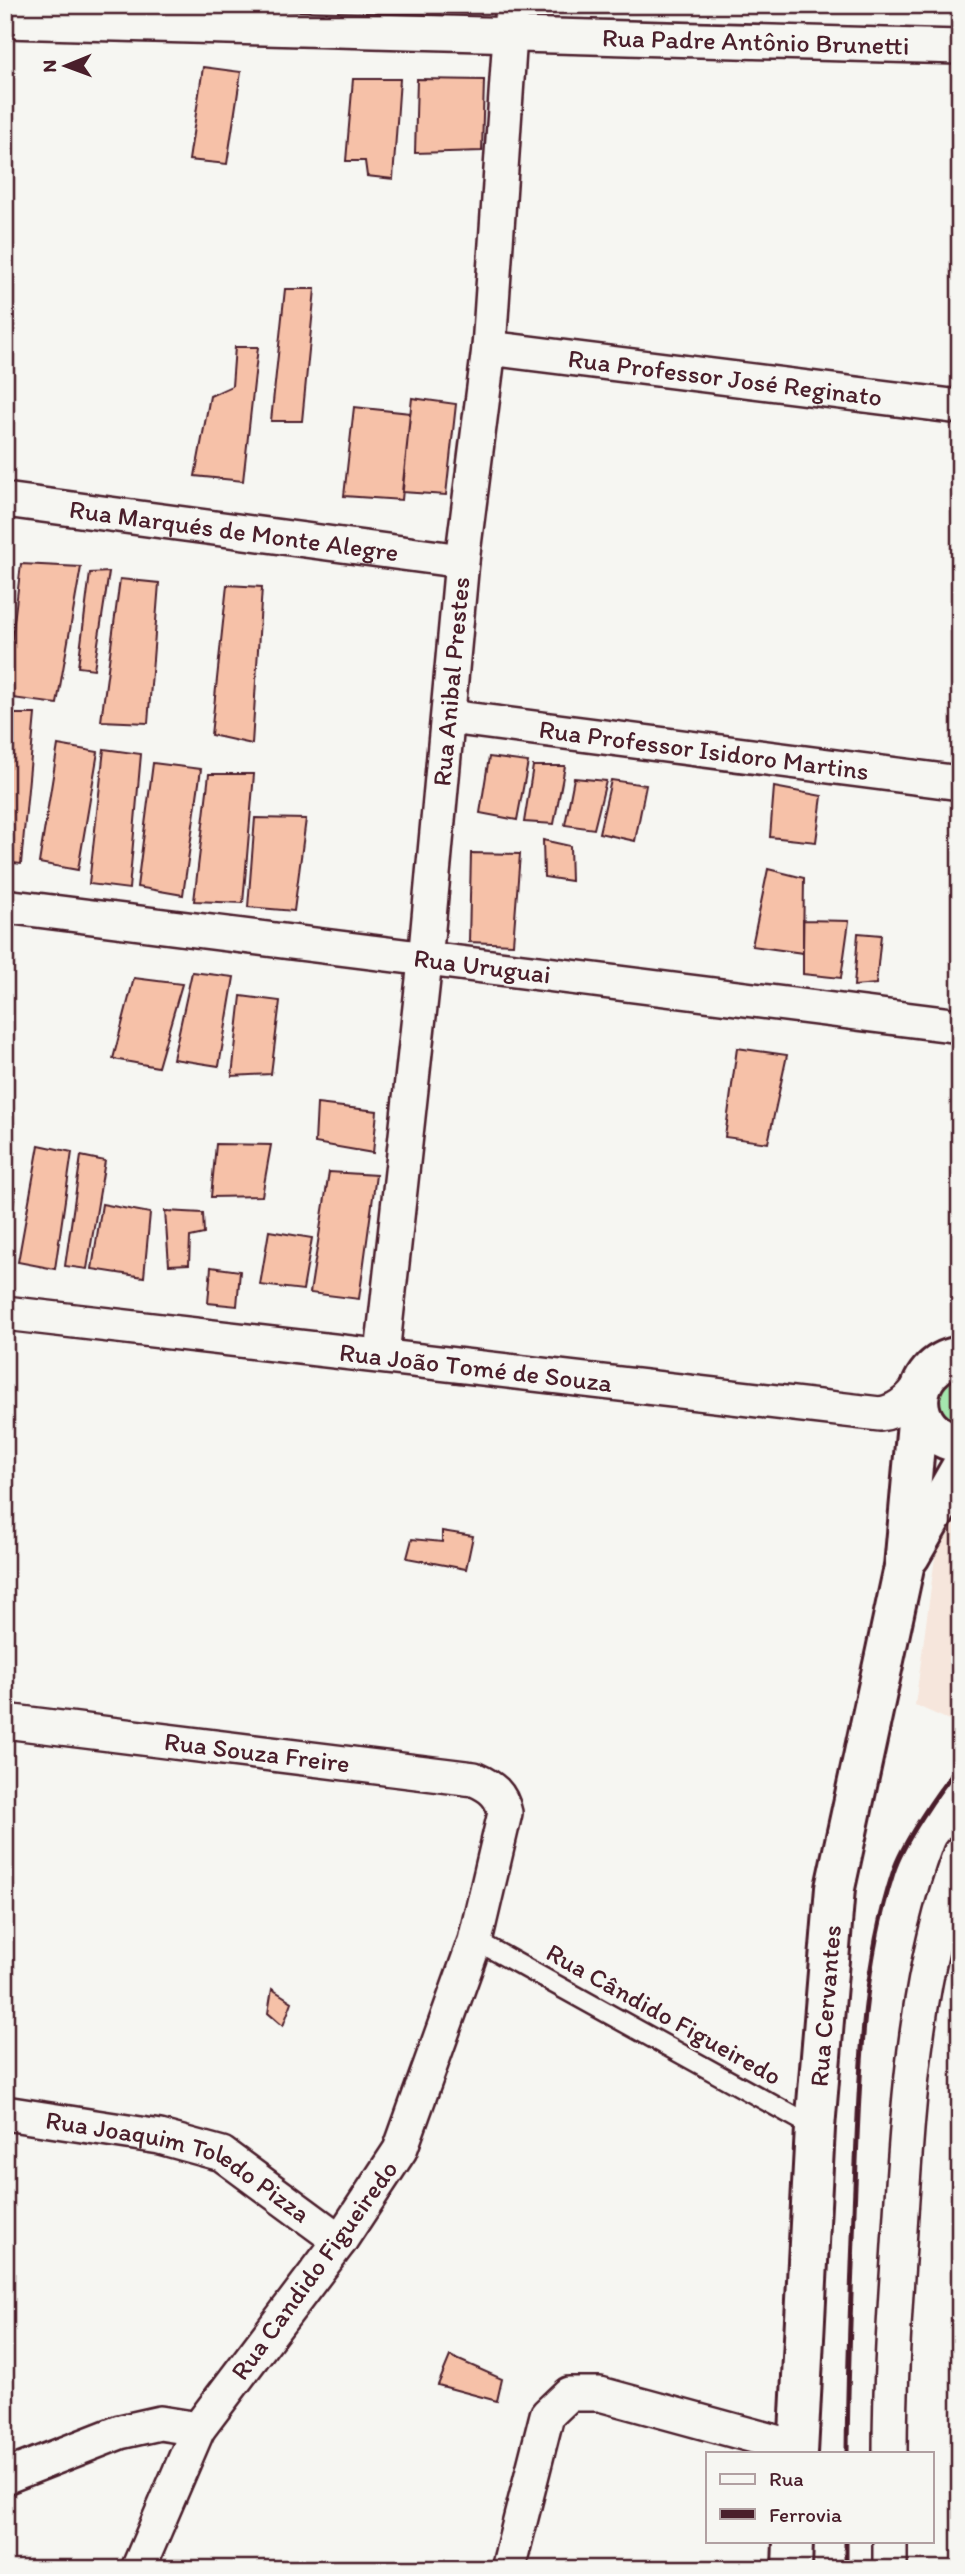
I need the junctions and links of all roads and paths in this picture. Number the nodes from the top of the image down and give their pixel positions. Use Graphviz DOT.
graph roads {
  1 [pos="511,19"];
  2 [pos="5,21"];
  3 [pos="960,47"];
  4 [pos="489,348"];
  5 [pos="960,407"];
  6 [pos="5,500"];
  7 [pos="462,561"];
  8 [pos="449,717"];
  9 [pos="960,783"];
  10 [pos="5,906"];
  11 [pos="425,961"];
  12 [pos="960,1026"];
  13 [pos="5,1313"];
  14 [pos="382,1355"];
  15 [pos="932,1378"];
  16 [pos="960,1443"];
  17 [pos="960,1469"];
  18 [pos="904,1567"];
  19 [pos="5,1721"];
  20 [pos="502,1798"];
  21 [pos="960,1853"];
  22 [pos="952,1900"];
  23 [pos="486,1946"];
  24 [pos="5,2113"];
  25 [pos="815,2128"];
  26 [pos="340,2241"];
  27 [pos="198,2430"];
  28 [pos="798,2451"];
  29 [pos="890,2452"];
  30 [pos="5,2477"];
  31 [pos="793,2542"];
  32 [pos="890,2542"];
  33 [pos="138,2569"];
  34 [pos="508,2569"];
  35 [pos="792,2569"];
  36 [pos="890,2569"];
  1 -- 2 [label="street, Rua Padre Antônio Brunetti"];
  1 -- 3 [label="street, Rua Padre Antônio Brunetti"];
  1 -- 4 [label="street, Rua Anibal Prestes"];
  4 -- 5 [label="street, Rua Professor José Reginato"];
  4 -- 7 [label="street, Rua Anibal Prestes"];
  6 -- 7 [label="street, Rua Marqués de Monte Alegre"];
  7 -- 8 [label="street, Rua Anibal Prestes"];
  8 -- 9 [label="street, Rua Professor Isidoro Martins"];
  8 -- 11 [label="street, Rua Anibal Prestes"];
  10 -- 11 [label="street, Rua Uruguai"];
  11 -- 12 [label="street, Rua Uruguai"];
  11 -- 14 [label="street, Rua Anibal Prestes"];
  13 -- 14 [label="street, Rua João Tomé de Souza"];
  14 -- 15 [label="street, Rua João Tomé de Souza"];
  15 -- 16 [label="street"];
  15 -- 18 [label="street, Rua Cervantes"];
  17 -- 18 [label="street, Rua Cervantes"];
  18 -- 25 [label="street, Rua Cervantes"];
  19 -- 20 [label="street, Rua Souza Freire"];
  20 -- 26 [label="street, Rua Candido Figueiredo"];
  21 -- 22 [label="street"];
  22 -- 29 [label="street"];
  23 -- 25 [label="lane, Rua Cândido Figueiredo"];
  24 -- 26 [label="street, Rua Joaquim Toledo Pizza"];
  25 -- 28 [label="street, Rua Cervantes"];
  26 -- 27 [label="street, Rua Candido Figueiredo"];
  27 -- 30 [label="street"];
  27 -- 33 [label="street, Rua Candido Figueiredo"];
  28 -- 34 [label="street"];
  31 -- 35 [label="street"];
  32 -- 36 [label="street"];
}
